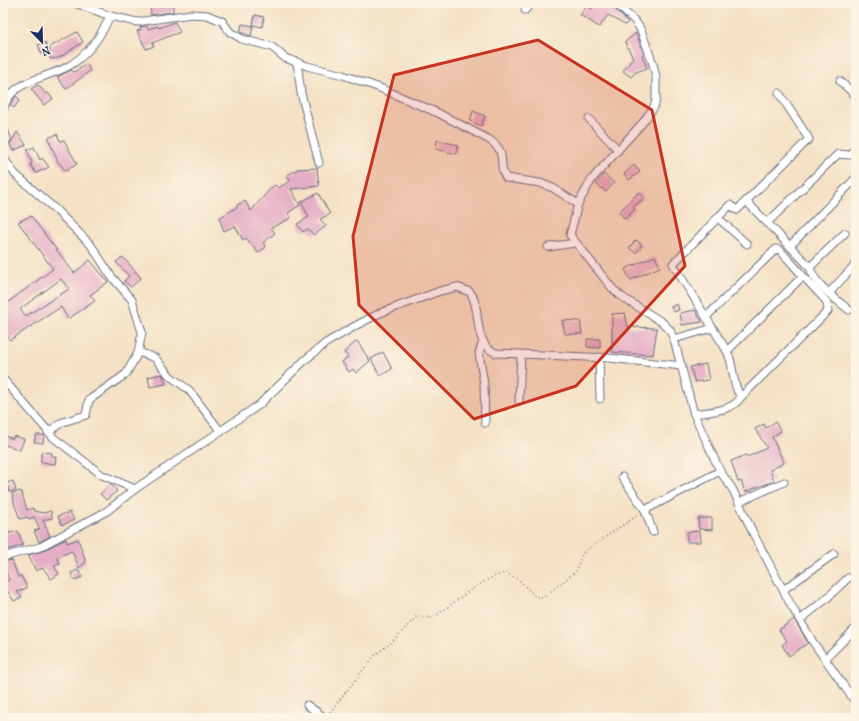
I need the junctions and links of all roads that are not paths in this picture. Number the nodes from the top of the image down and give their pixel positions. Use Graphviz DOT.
graph roads {
  1 [pos="75,3"];
  2 [pos="532,3"];
  3 [pos="615,3"];
  4 [pos="525,10"];
  5 [pos="110,16"];
  6 [pos="297,62"];
  7 [pos="840,81"];
  8 [pos="779,93"];
  9 [pos="856,96"];
  10 [pos="3,112"];
  11 [pos="589,119"];
  12 [pos="3,127"];
  13 [pos="3,144"];
  14 [pos="856,149"];
  15 [pos="618,150"];
  16 [pos="3,157"];
  17 [pos="319,163"];
  18 [pos="856,178"];
  19 [pos="746,201"];
  20 [pos="578,204"];
  21 [pos="718,218"];
  22 [pos="768,222"];
  23 [pos="845,233"];
  24 [pos="575,243"];
  25 [pos="747,244"];
  26 [pos="790,246"];
  27 [pos="548,247"];
  28 [pos="856,264"];
  29 [pos="810,267"];
  30 [pos="853,272"];
  31 [pos="803,276"];
  32 [pos="829,293"];
  33 [pos="849,310"];
  34 [pos="706,317"];
  35 [pos="713,328"];
  36 [pos="674,339"];
  37 [pos="483,341"];
  38 [pos="727,351"];
  39 [pos="139,352"];
  40 [pos="521,355"];
  41 [pos="599,357"];
  42 [pos="682,366"];
  43 [pos="3,379"];
  44 [pos="741,397"];
  45 [pos="600,399"];
  46 [pos="520,401"];
  47 [pos="694,414"];
  48 [pos="485,423"];
  49 [pos="48,432"];
  50 [pos="220,432"];
  51 [pos="720,471"];
  52 [pos="622,477"];
  53 [pos="784,482"];
  54 [pos="135,489"];
  55 [pos="739,502"];
  56 [pos="645,510"];
  57 [pos="653,532"];
  58 [pos="834,554"];
  59 [pos="3,557"];
  60 [pos="848,578"];
  61 [pos="783,590"];
  62 [pos="800,620"];
  63 [pos="856,628"];
  64 [pos="825,659"];
  65 [pos="856,703"];
  66 [pos="307,705"];
  67 [pos="328,715"];
  1 -- 5 [label="street"];
  2 -- 4 [label="street"];
  3 -- 15 [label="street"];
  5 -- 6 [label="street"];
  5 -- 10 [label="street"];
  6 -- 17 [label="street"];
  6 -- 20 [label="street"];
  7 -- 9 [label="street"];
  8 -- 19 [label="street"];
  11 -- 15 [label="street"];
  12 -- 13 [label="street"];
  14 -- 22 [label="street"];
  15 -- 20 [label="street"];
  16 -- 39 [label="street"];
  18 -- 26 [label="street"];
  19 -- 21 [label="street"];
  19 -- 22 [label="street"];
  20 -- 24 [label="street"];
  21 -- 25 [label="street"];
  21 -- 34 [label="street"];
  22 -- 26 [label="street"];
  23 -- 29 [label="street"];
  24 -- 27 [label="street"];
  24 -- 36 [label="street"];
  26 -- 29 [label="street"];
  28 -- 30 [label="street"];
  29 -- 32 [label="street"];
  30 -- 32 [label="street"];
  31 -- 34 [label="street"];
  31 -- 38 [label="street"];
  31 -- 44 [label="street"];
  32 -- 33 [label="street"];
  34 -- 35 [label="street"];
  35 -- 36 [label="street"];
  35 -- 38 [label="street"];
  36 -- 42 [label="street"];
  37 -- 40 [label="street"];
  37 -- 48 [label="street"];
  37 -- 50 [label="street"];
  38 -- 44 [label="street"];
  39 -- 49 [label="street"];
  39 -- 50 [label="street"];
  40 -- 41 [label="street"];
  40 -- 46 [label="street"];
  41 -- 42 [label="street"];
  41 -- 45 [label="street"];
  42 -- 47 [label="street"];
  43 -- 49 [label="street"];
  44 -- 47 [label="street"];
  47 -- 51 [label="street"];
  49 -- 54 [label="street"];
  50 -- 54 [label="street"];
  51 -- 55 [label="street"];
  51 -- 56 [label="street"];
  52 -- 56 [label="street"];
  53 -- 55 [label="street"];
  54 -- 59 [label="street"];
  55 -- 61 [label="street"];
  56 -- 57 [label="street"];
  58 -- 61 [label="street"];
  60 -- 62 [label="street"];
  61 -- 62 [label="street"];
  62 -- 64 [label="street"];
  63 -- 64 [label="street"];
  64 -- 65 [label="street"];
  66 -- 67 [label="street"];
}
